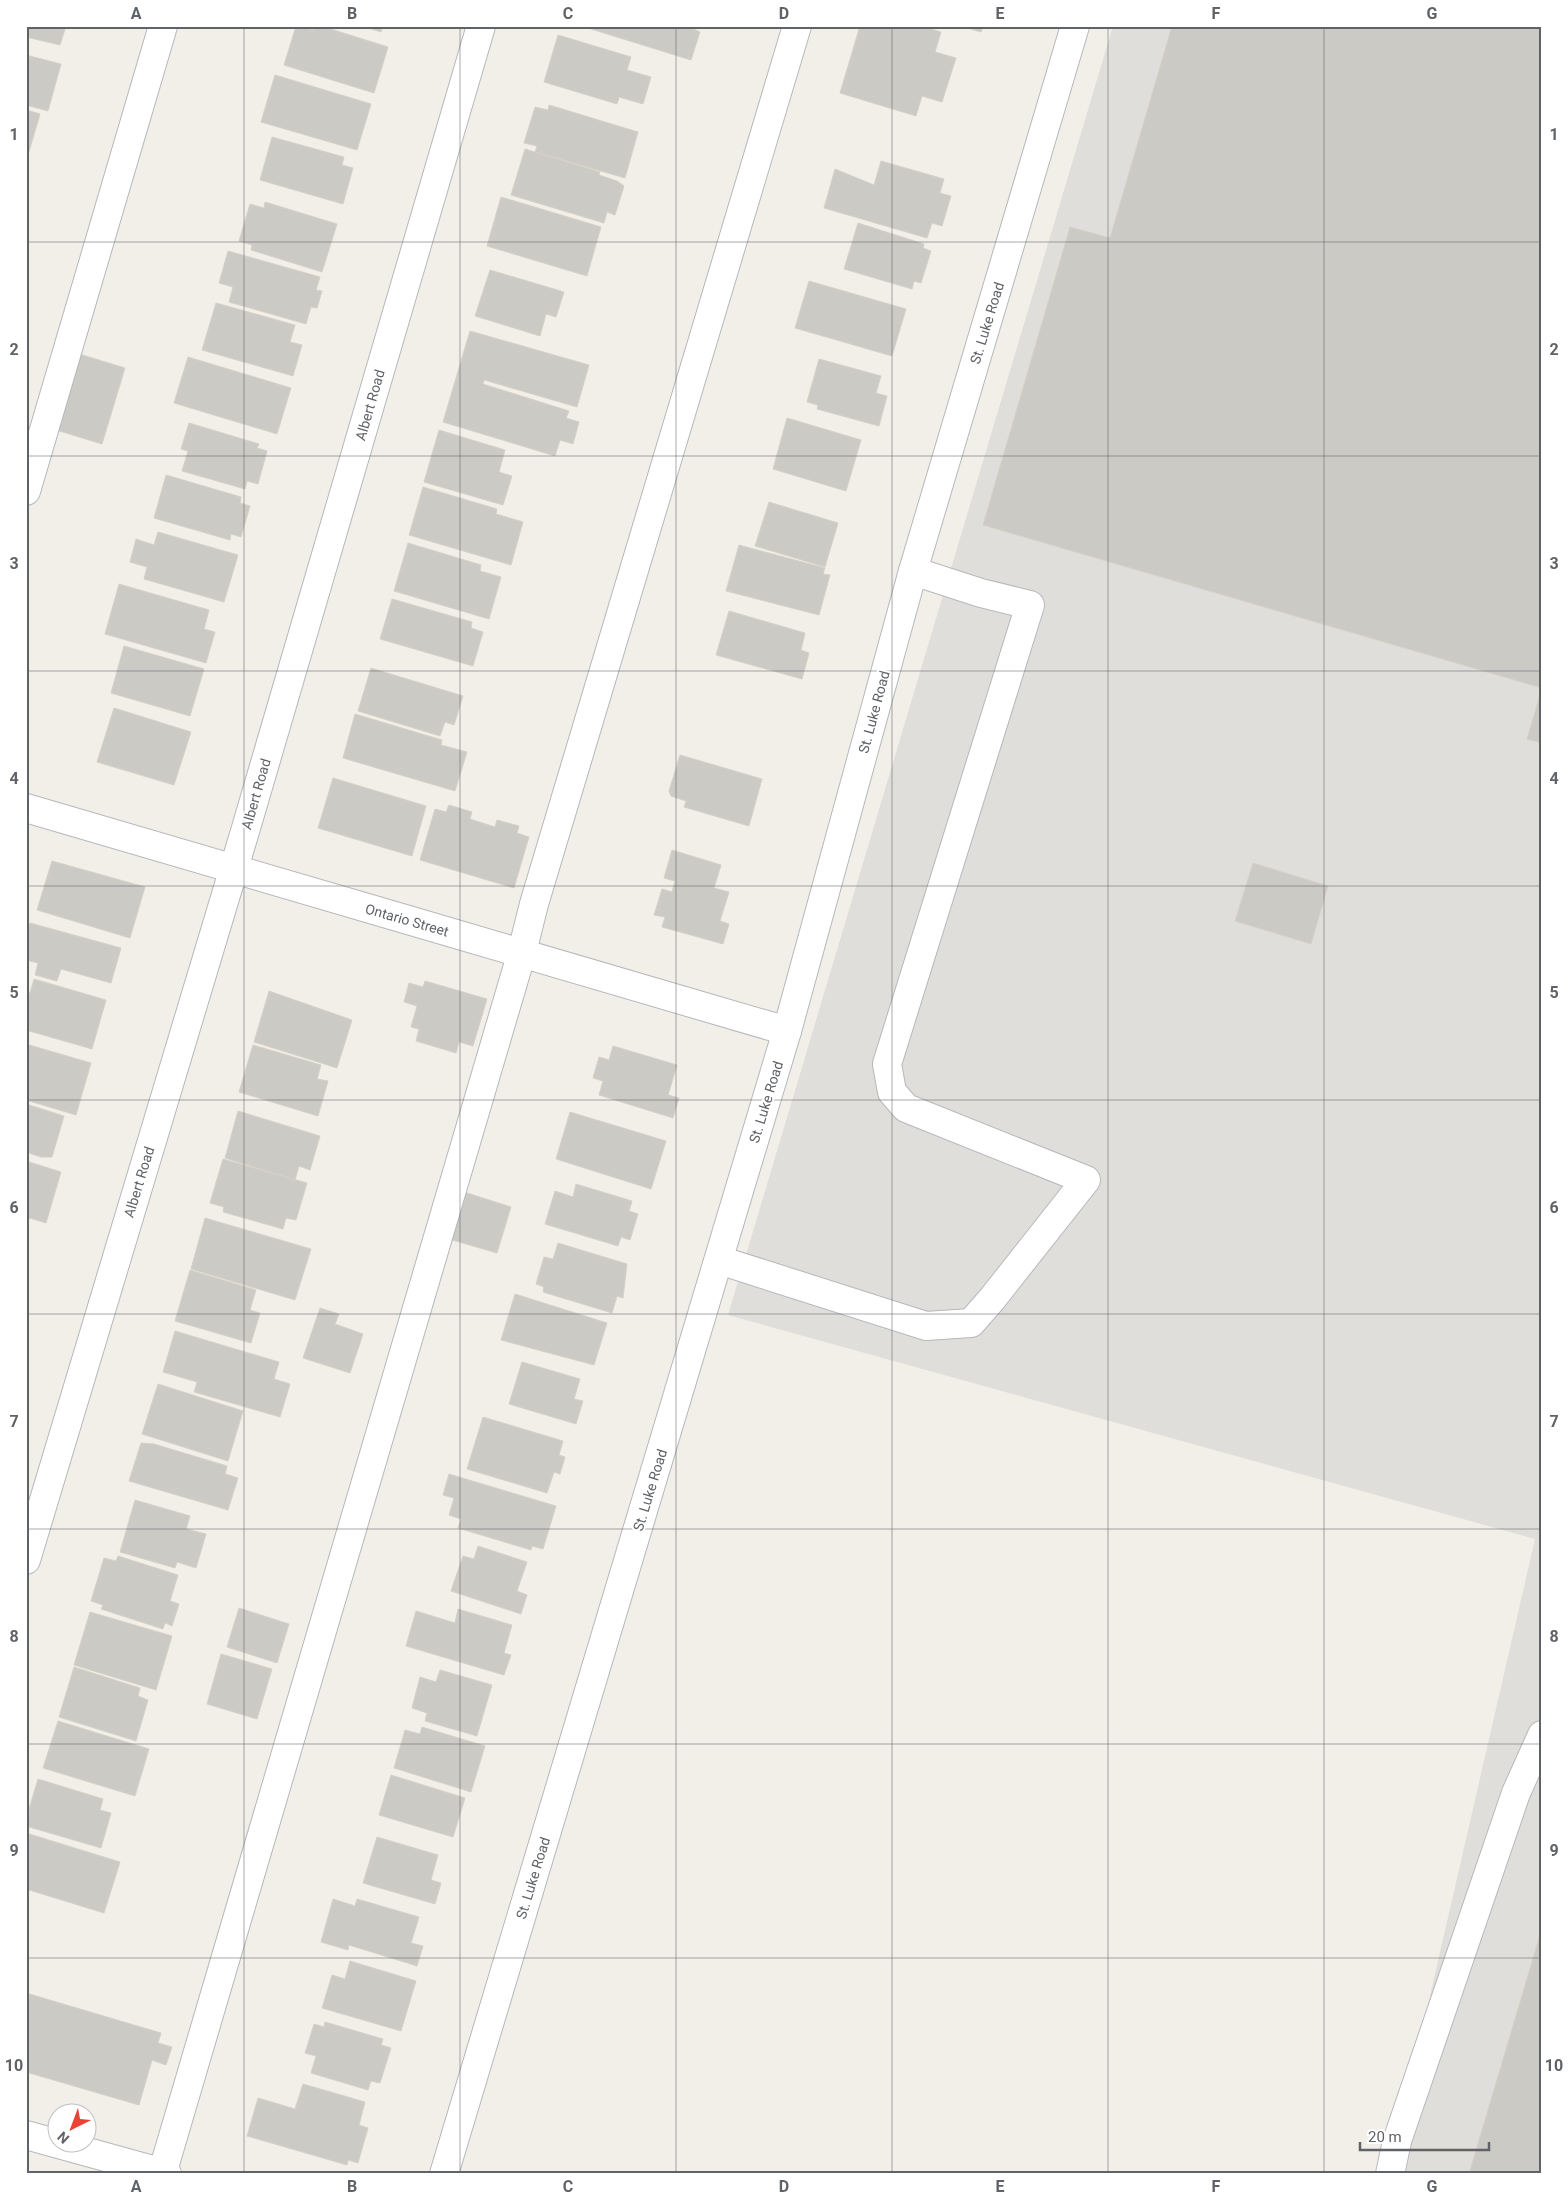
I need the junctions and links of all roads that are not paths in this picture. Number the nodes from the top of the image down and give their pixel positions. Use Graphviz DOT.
graph roads {
  1 [pos="163,26"];
  2 [pos="481,26"];
  3 [pos="797,26"];
  4 [pos="1075,26"];
  5 [pos="26,491"];
  6 [pos="913,571"];
  7 [pos="26,808"];
  8 [pos="233,870"];
  9 [pos="522,952"];
  10 [pos="787,1031"];
  11 [pos="719,1260"];
  12 [pos="26,1560"];
  13 [pos="1542,1735"];
  14 [pos="26,2135"];
  15 [pos="164,2173"];
  16 [pos="444,2174"];
  17 [pos="1390,2174"];
  1 -- 5 [label="street"];
  2 -- 8 [label="street, Albert Road"];
  3 -- 9 [label="street"];
  4 -- 6 [label="street, St. Luke Road"];
  6 -- 10 [label="street, St. Luke Road"];
  6 -- 11 [label="street"];
  7 -- 8 [label="street, Ontario Street"];
  8 -- 9 [label="street, Ontario Street"];
  8 -- 12 [label="street, Albert Road"];
  9 -- 10 [label="street, Ontario Street"];
  9 -- 15 [label="street"];
  10 -- 11 [label="street, St. Luke Road"];
  11 -- 16 [label="street, St. Luke Road"];
  13 -- 17 [label="street"];
  14 -- 15 [label="street"];
}
